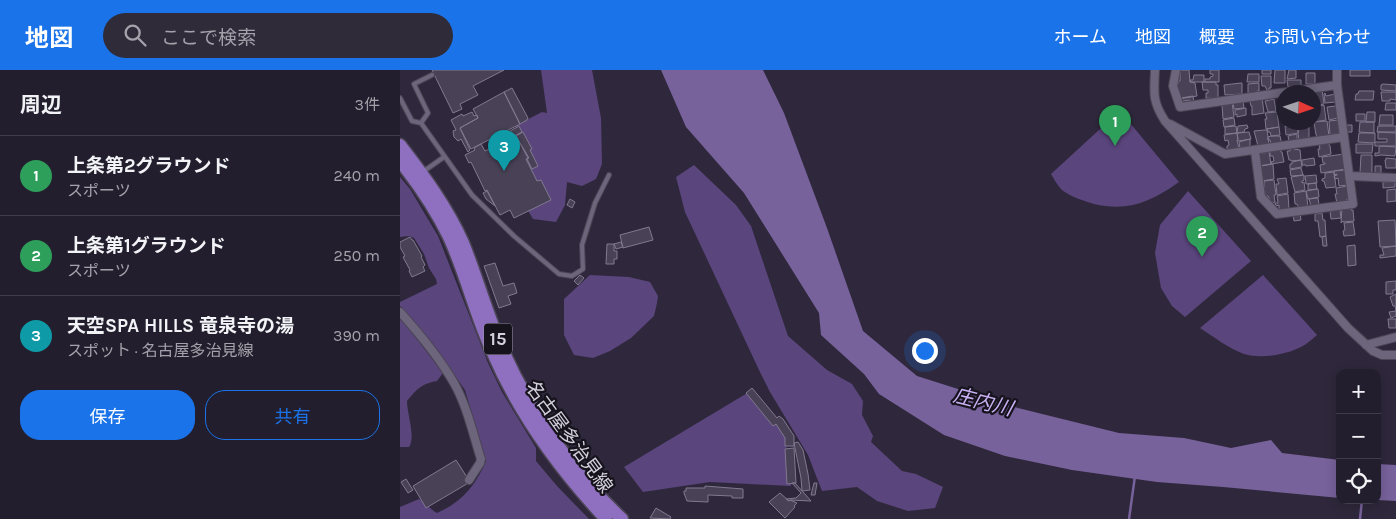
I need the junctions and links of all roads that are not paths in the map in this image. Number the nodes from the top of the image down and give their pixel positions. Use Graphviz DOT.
graph roads {
  1 [pos="1155,70"];
  2 [pos="1176,70"];
  3 [pos="1337,70"];
  4 [pos="432,75"];
  5 [pos="1337,85"];
  6 [pos="400,98"];
  7 [pos="1165,121"];
  8 [pos="421,123"];
  9 [pos="1344,138"];
  10 [pos="400,145"];
  11 [pos="1255,151"];
  12 [pos="444,157"];
  13 [pos="400,161"];
  14 [pos="422,173"];
  15 [pos="609,174"];
  16 [pos="1350,176"];
  17 [pos="1396,178"];
  18 [pos="400,312"];
  19 [pos="1396,337"];
  20 [pos="1366,345"];
  21 [pos="1396,355"];
  22 [pos="469,480"];
  23 [pos="606,519"];
  24 [pos="622,519"];
  1 -- 7 [label="street"];
  2 -- 5 [label="street"];
  3 -- 5 [label="street"];
  4 -- 8 [label="lane"];
  5 -- 9 [label="street"];
  6 -- 8 [label="lane"];
  7 -- 11 [label="street"];
  7 -- 20 [label="street"];
  8 -- 12 [label="lane"];
  9 -- 11 [label="street"];
  9 -- 16 [label="street"];
  10 -- 14 [label="main road, 名古屋多治見線 / 15"];
  11 -- 16 [label="street"];
  12 -- 14 [label="lane"];
  12 -- 15 [label="lane"];
  13 -- 23 [label="main road, 名古屋多治見線 / 15"];
  14 -- 24 [label="main road, 名古屋多治見線 / 15"];
  16 -- 17 [label="street"];
  18 -- 22 [label="street"];
  19 -- 20 [label="street"];
  20 -- 21 [label="street"];
}
